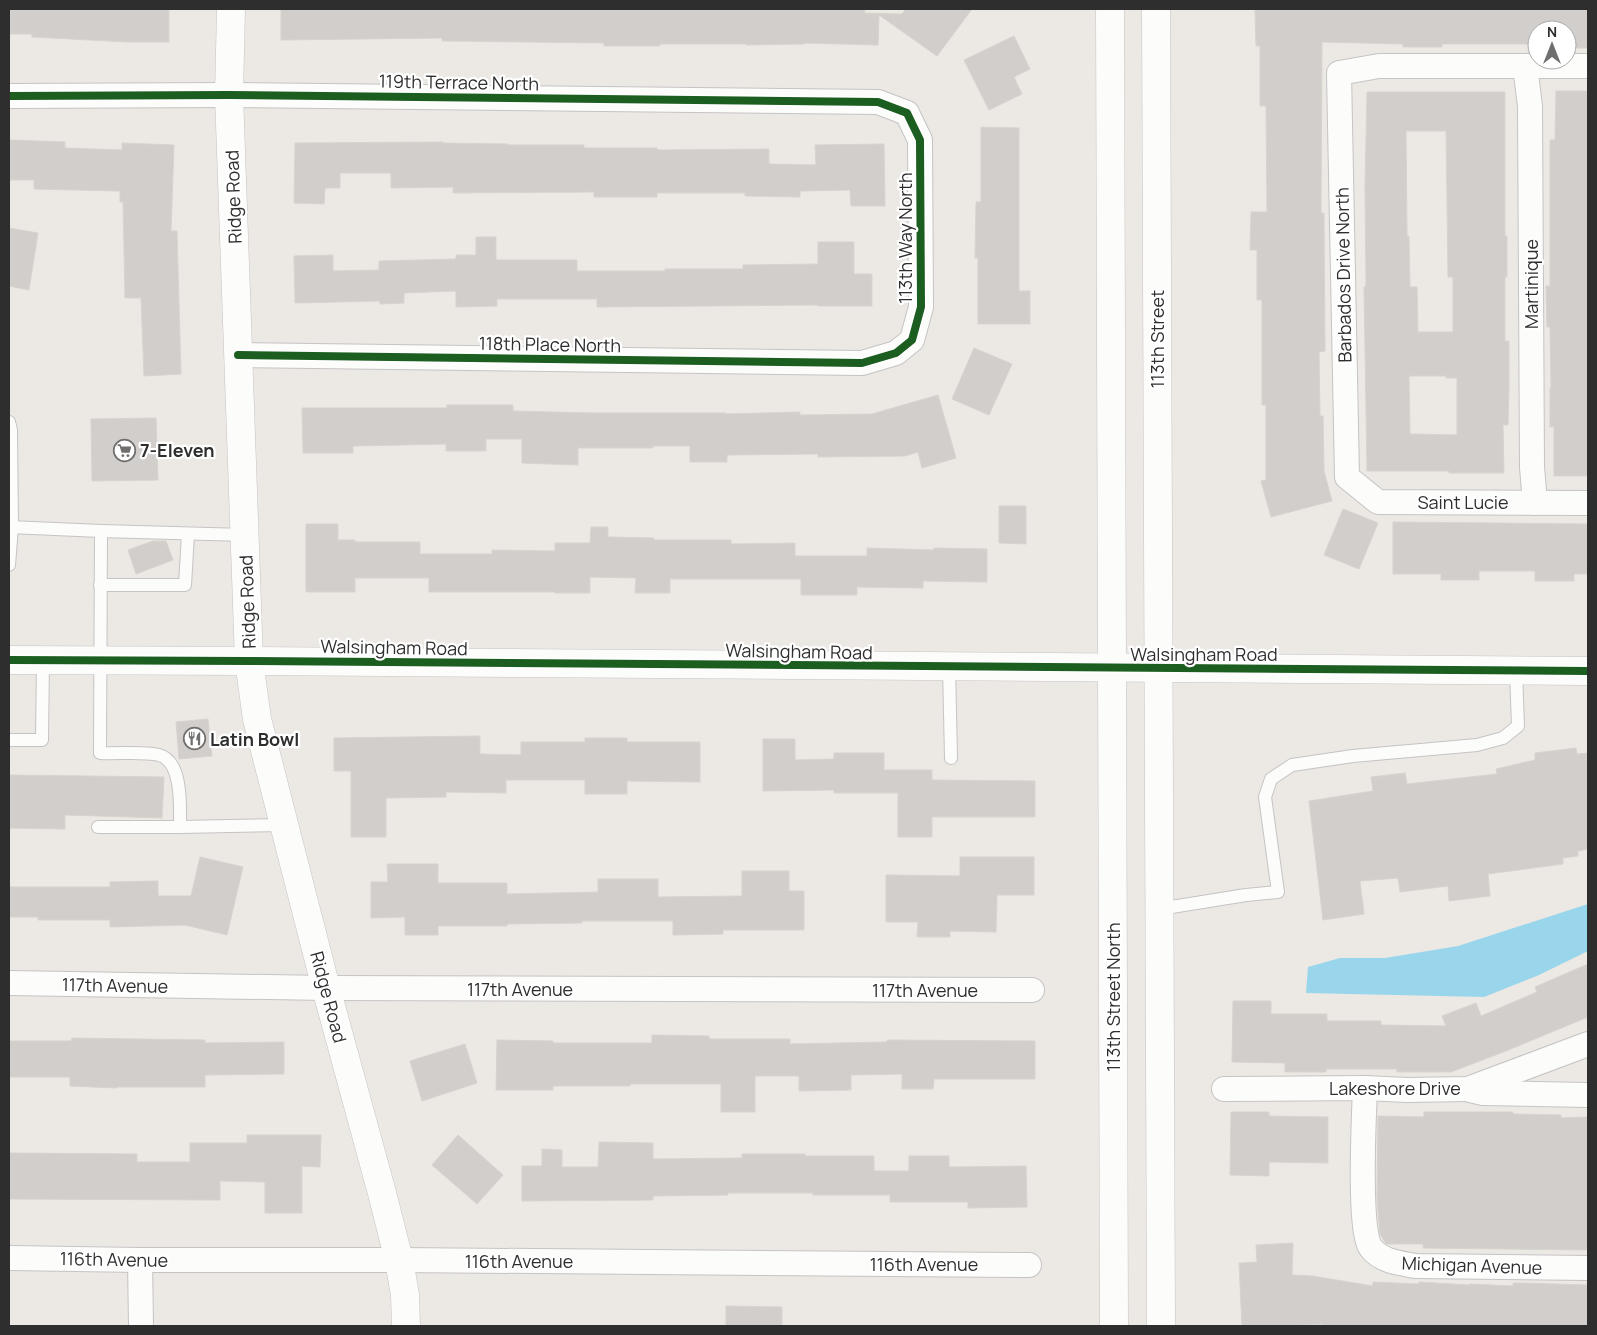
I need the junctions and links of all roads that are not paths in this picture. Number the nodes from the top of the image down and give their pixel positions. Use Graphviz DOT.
graph roads {
  1 [pos="231,9"];
  2 [pos="1110,9"];
  3 [pos="1156,9"];
  4 [pos="1525,66"];
  5 [pos="1588,66"];
  6 [pos="229,95"];
  7 [pos="9,96"];
  8 [pos="907,113"];
  9 [pos="238,355"];
  10 [pos="862,362"];
  11 [pos="9,422"];
  12 [pos="1347,477"];
  13 [pos="1535,503"];
  14 [pos="1588,503"];
  15 [pos="10,527"];
  16 [pos="101,531"];
  17 [pos="188,534"];
  18 [pos="244,535"];
  19 [pos="9,564"];
  20 [pos="100,585"];
  21 [pos="9,660"];
  22 [pos="43,661"];
  23 [pos="100,661"];
  24 [pos="249,661"];
  25 [pos="949,667"];
  26 [pos="1113,669"];
  27 [pos="1158,669"];
  28 [pos="1516,671"];
  29 [pos="1588,671"];
  30 [pos="9,740"];
  31 [pos="951,758"];
  32 [pos="284,826"];
  33 [pos="98,827"];
  34 [pos="180,827"];
  35 [pos="1159,910"];
  36 [pos="9,983"];
  37 [pos="326,988"];
  38 [pos="1032,990"];
  39 [pos="1588,1044"];
  40 [pos="1365,1088"];
  41 [pos="1224,1089"];
  42 [pos="1468,1089"];
  43 [pos="1588,1095"];
  44 [pos="9,1258"];
  45 [pos="140,1260"];
  46 [pos="398,1260"];
  47 [pos="1029,1265"];
  48 [pos="1588,1268"];
  49 [pos="141,1326"];
  50 [pos="406,1326"];
  51 [pos="1114,1326"];
  52 [pos="1161,1326"];
  1 -- 6 [label="street, Ridge Road"];
  2 -- 26 [label="street"];
  3 -- 27 [label="street, 113th Street"];
  4 -- 5 [label="street"];
  4 -- 12 [label="street, Barbados Drive North"];
  4 -- 13 [label="street, Martinique"];
  6 -- 7 [label="street, 119th Terrace North"];
  6 -- 8 [label="street, 119th Terrace North"];
  6 -- 9 [label="street, Ridge Road"];
  8 -- 10 [label="street, 113th Way North"];
  9 -- 10 [label="street, 118th Place North"];
  9 -- 18 [label="street, Ridge Road"];
  11 -- 15 [label="lane"];
  12 -- 13 [label="street, Saint Lucie"];
  13 -- 14 [label="street, Saint Lucie"];
  15 -- 16 [label="lane"];
  15 -- 19 [label="lane"];
  16 -- 17 [label="lane"];
  16 -- 20 [label="lane"];
  17 -- 18 [label="lane"];
  17 -- 20 [label="lane"];
  18 -- 24 [label="street, Ridge Road"];
  20 -- 23 [label="lane"];
  21 -- 22 [label="street, Walsingham Road"];
  22 -- 23 [label="street, Walsingham Road"];
  22 -- 30 [label="lane"];
  23 -- 24 [label="street, Walsingham Road"];
  23 -- 34 [label="lane"];
  24 -- 25 [label="street, Walsingham Road"];
  24 -- 32 [label="street, Ridge Road"];
  25 -- 26 [label="street, Walsingham Road"];
  25 -- 31 [label="lane"];
  26 -- 27 [label="street, Walsingham Road"];
  26 -- 51 [label="street, 113th Street North"];
  27 -- 28 [label="street, Walsingham Road"];
  27 -- 35 [label="street"];
  28 -- 29 [label="street, Walsingham Road"];
  28 -- 35 [label="lane"];
  32 -- 34 [label="lane"];
  32 -- 37 [label="street, Ridge Road"];
  33 -- 34 [label="lane"];
  35 -- 52 [label="street"];
  36 -- 37 [label="street, 117th Avenue"];
  37 -- 38 [label="street, 117th Avenue"];
  37 -- 46 [label="street, Ridge Road"];
  39 -- 42 [label="street, Lakeshore Drive"];
  40 -- 41 [label="street, Lakeshore Drive"];
  40 -- 42 [label="street, Lakeshore Drive"];
  40 -- 48 [label="street, Michigan Avenue"];
  42 -- 43 [label="street"];
  44 -- 45 [label="street, 116th Avenue"];
  45 -- 46 [label="street, 116th Avenue"];
  45 -- 49 [label="street"];
  46 -- 47 [label="street, 116th Avenue"];
  46 -- 50 [label="street, Ridge Road"];
}
